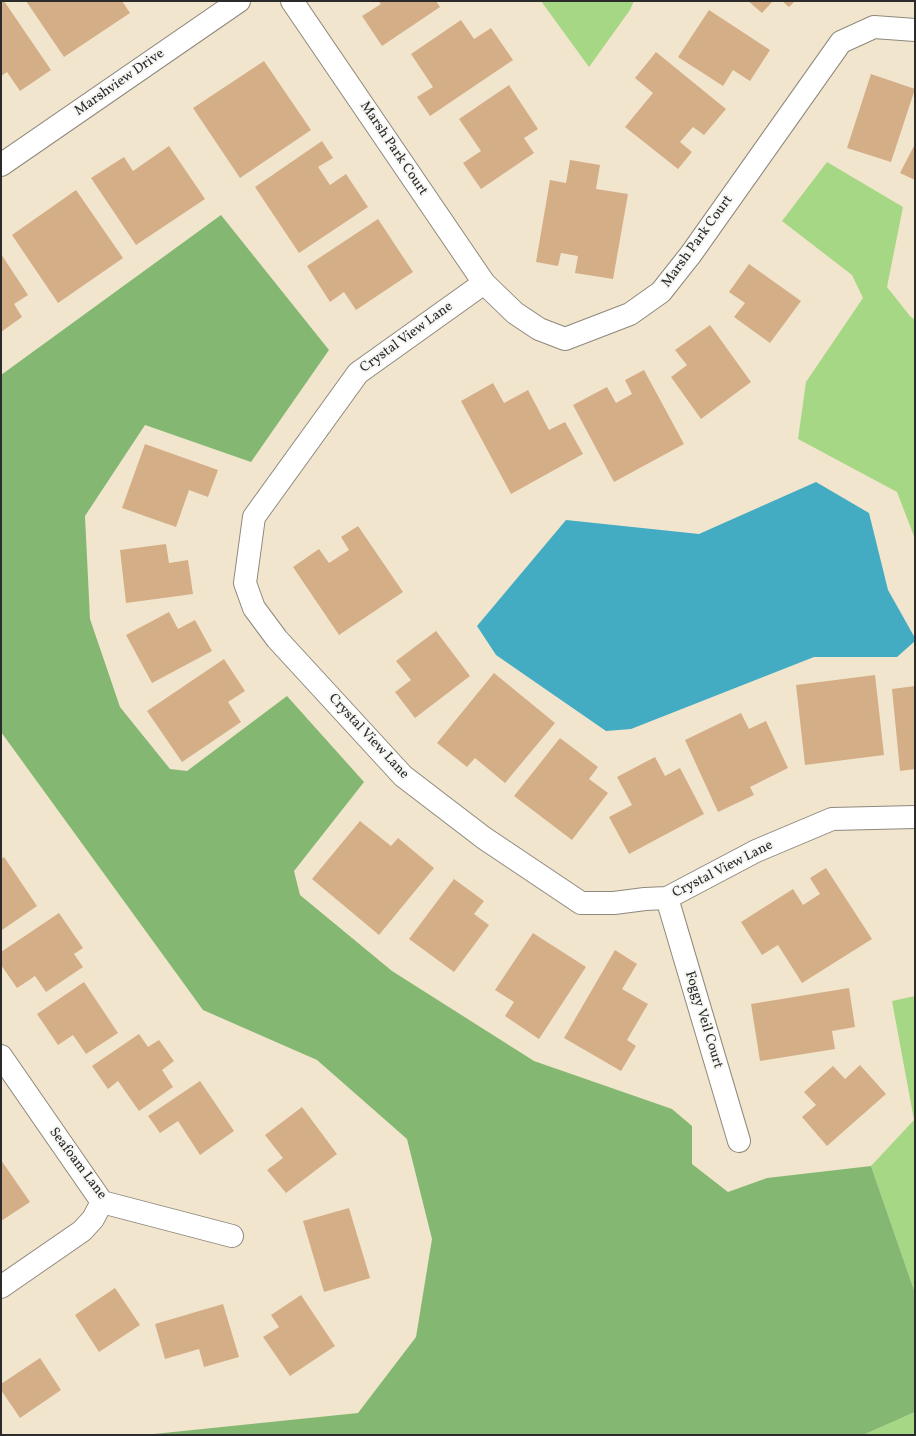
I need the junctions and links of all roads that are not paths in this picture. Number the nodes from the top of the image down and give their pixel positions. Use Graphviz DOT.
graph roads {
  1 [pos="239,1"];
  2 [pos="292,1"];
  3 [pos="915,30"];
  4 [pos="1,165"];
  5 [pos="484,283"];
  6 [pos="915,817"];
  7 [pos="667,898"];
  8 [pos="1,1056"];
  9 [pos="739,1141"];
  10 [pos="102,1202"];
  11 [pos="232,1236"];
  12 [pos="1,1286"];
  1 -- 4 [label="street, Marshview Drive"];
  2 -- 5 [label="street, Marsh Park Court"];
  3 -- 5 [label="street, Marsh Park Court"];
  5 -- 7 [label="street, Crystal View Lane"];
  6 -- 7 [label="street, Crystal View Lane"];
  7 -- 9 [label="street, Foggy Veil Court"];
  8 -- 10 [label="street, Seafoam Lane"];
  10 -- 11 [label="street, Seafoam Lane"];
  10 -- 12 [label="street"];
}
